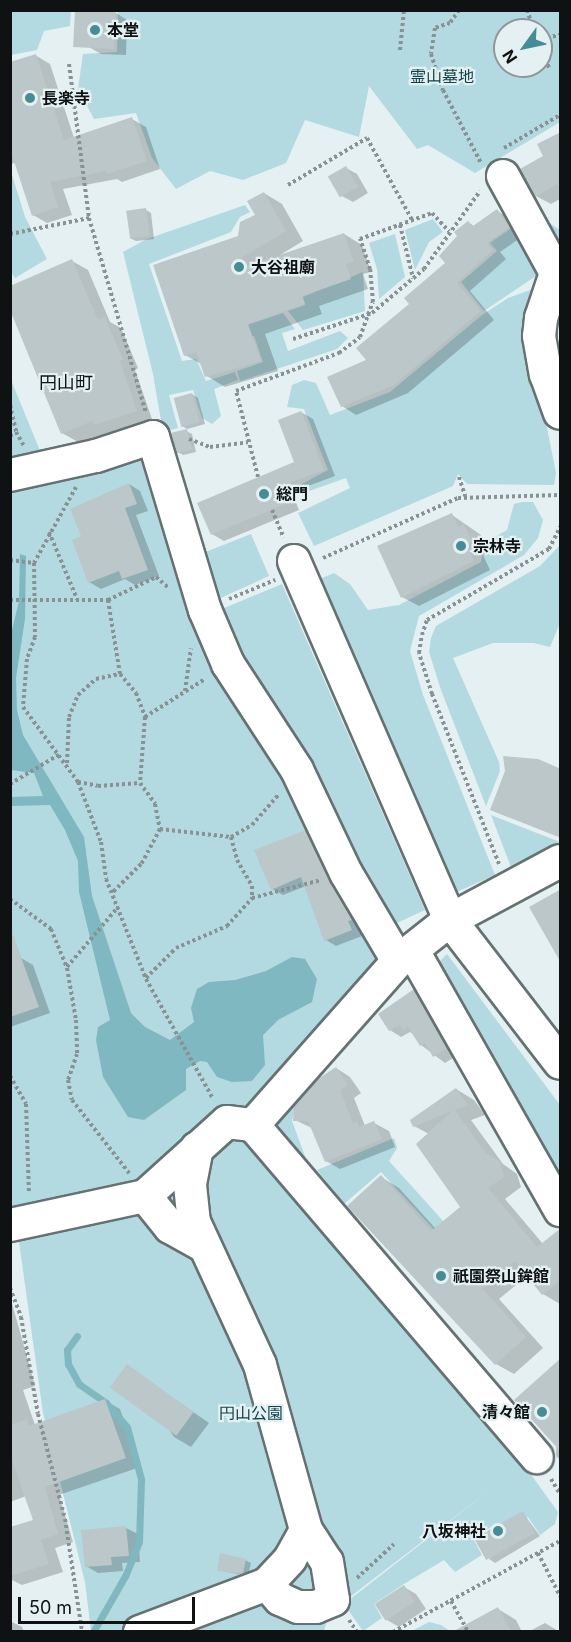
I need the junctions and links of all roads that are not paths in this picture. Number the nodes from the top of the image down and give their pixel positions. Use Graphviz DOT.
graph roads {
  1 [pos="493,162"];
  2 [pos="561,414"];
  3 [pos="24,472"];
  4 [pos="296,565"];
  5 [pos="561,861"];
  6 [pos="450,920"];
  7 [pos="405,956"];
  8 [pos="561,1063"];
  9 [pos="240,1124"];
  10 [pos="197,1148"];
  11 [pos="145,1196"];
  12 [pos="561,1210"];
  13 [pos="20,1223"];
  14 [pos="203,1245"];
  15 [pos="537,1457"];
  16 [pos="306,1530"];
  17 [pos="267,1584"];
  18 [pos="140,1632"];
  1 -- 2 [label="street"];
  3 -- 7 [label="street"];
  4 -- 6 [label="street"];
  5 -- 6 [label="street"];
  6 -- 7 [label="street"];
  6 -- 8 [label="street"];
  7 -- 9 [label="street"];
  7 -- 12 [label="street"];
  9 -- 10 [label="street"];
  9 -- 15 [label="street"];
  10 -- 11 [label="street"];
  10 -- 14 [label="street"];
  11 -- 13 [label="street"];
  11 -- 14 [label="street"];
  14 -- 16 [label="street"];
  16 -- 17 [label="street"];
  16 -- 17 [label="street"];
  17 -- 18 [label="street"];
}
